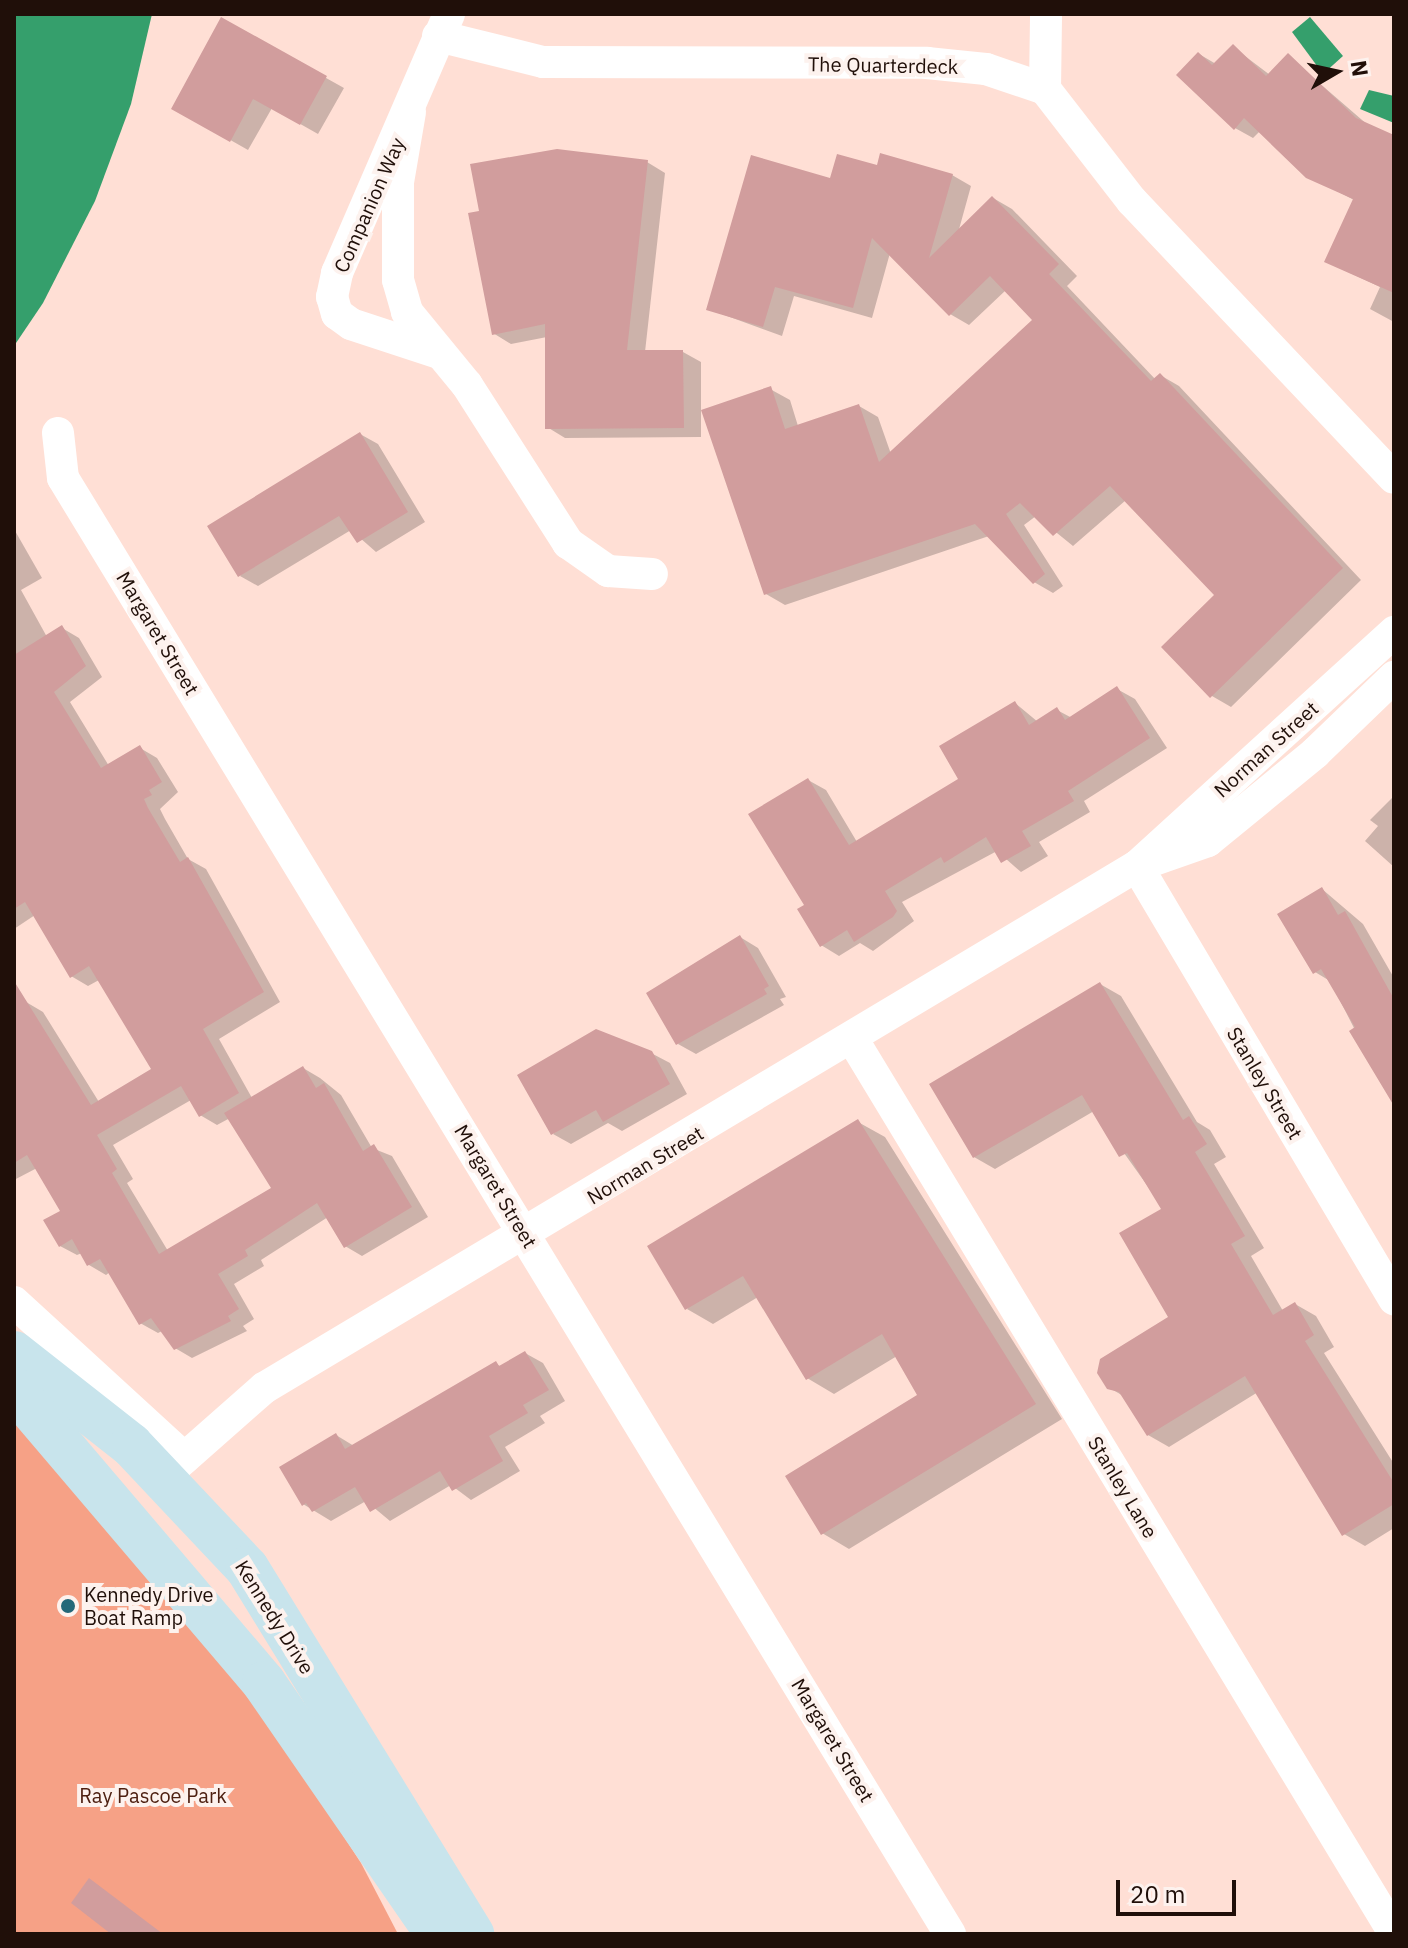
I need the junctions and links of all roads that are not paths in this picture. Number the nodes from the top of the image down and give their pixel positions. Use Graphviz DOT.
graph roads {
  1 [pos="1046,14"];
  2 [pos="444,25"];
  3 [pos="1045,89"];
  4 [pos="410,112"];
  5 [pos="452,365"];
  6 [pos="58,433"];
  7 [pos="1394,478"];
  8 [pos="652,574"];
  9 [pos="1394,632"];
  10 [pos="1394,677"];
  11 [pos="1137,866"];
  12 [pos="853,1040"];
  13 [pos="527,1235"];
  14 [pos="1394,1299"];
  15 [pos="14,1302"];
  16 [pos="14,1353"];
  17 [pos="14,1389"];
  18 [pos="173,1467"];
  19 [pos="306,1743"];
  20 [pos="1394,1933"];
  21 [pos="437,1934"];
  22 [pos="472,1934"];
  23 [pos="950,1934"];
  1 -- 3 [label="street"];
  2 -- 3 [label="street, The Quarterdeck"];
  2 -- 4 [label="street, Companion Way"];
  3 -- 7 [label="street"];
  4 -- 5 [label="street, Companion Way"];
  4 -- 5 [label="street, Companion Way"];
  5 -- 8 [label="street, Companion Way"];
  6 -- 13 [label="street, Margaret Street"];
  9 -- 11 [label="street, Norman Street"];
  10 -- 11 [label="street, Norman Street"];
  11 -- 12 [label="street, Norman Street"];
  11 -- 14 [label="street, Stanley Street"];
  12 -- 13 [label="street, Norman Street"];
  12 -- 20 [label="street, Stanley Lane"];
  13 -- 18 [label="street, Norman Street"];
  13 -- 23 [label="street, Margaret Street"];
  15 -- 18 [label="street"];
  16 -- 18 [label="street, Kennedy Drive"];
  17 -- 19 [label="street"];
  18 -- 19 [label="street"];
  18 -- 22 [label="street, Kennedy Drive"];
  19 -- 21 [label="street"];
}
